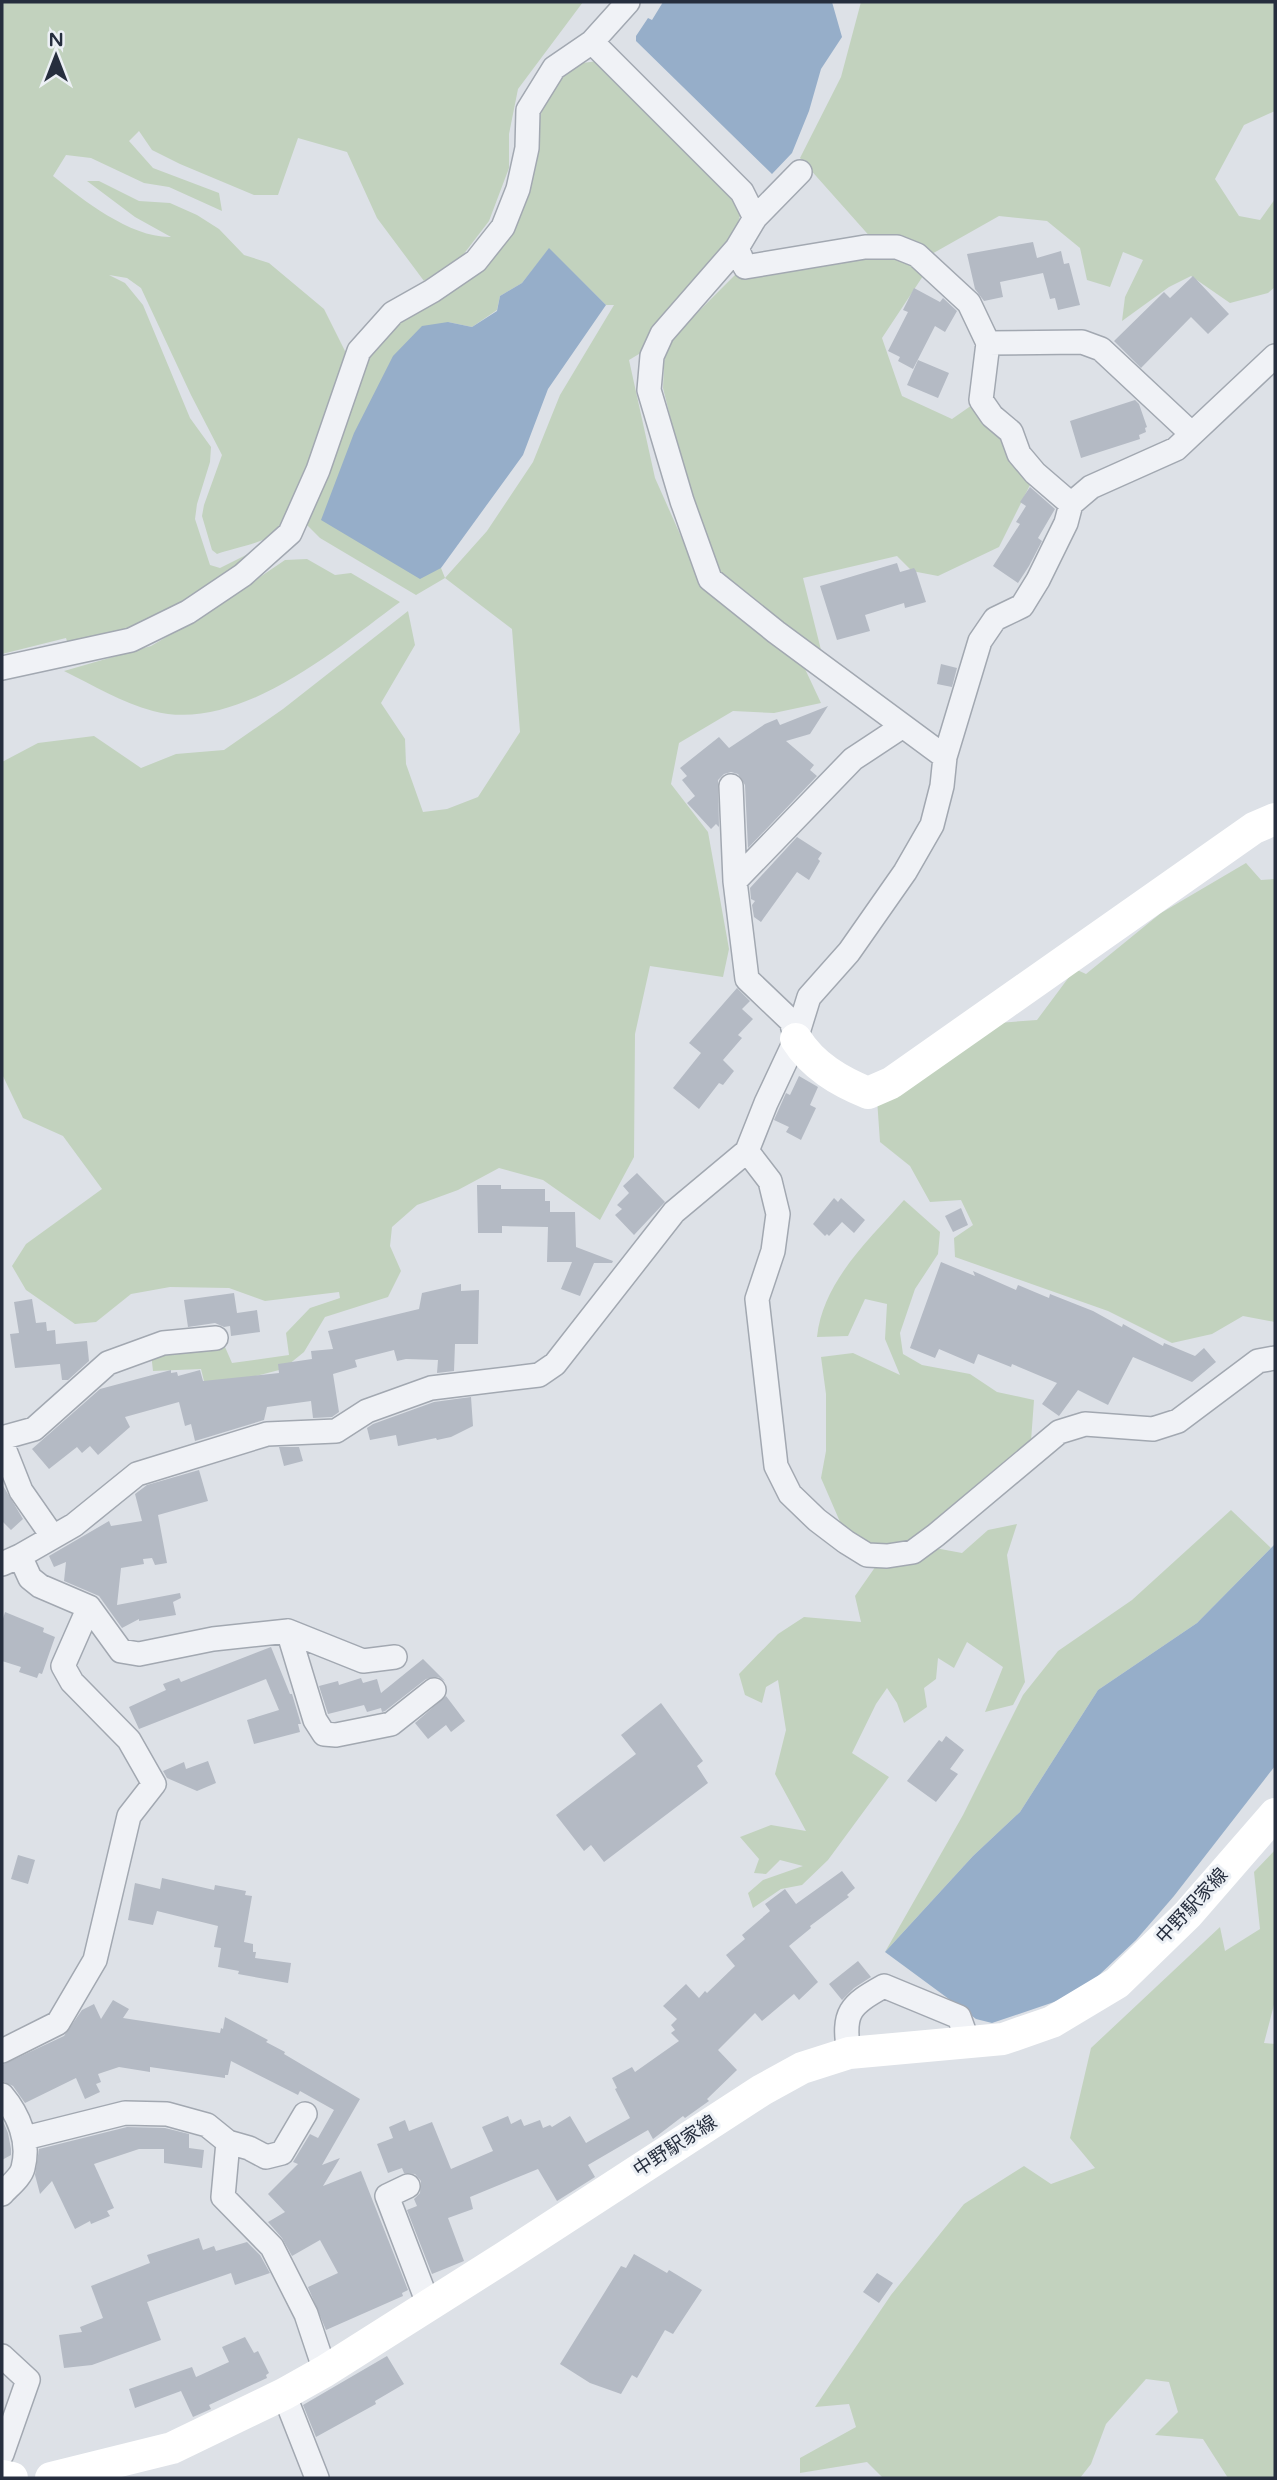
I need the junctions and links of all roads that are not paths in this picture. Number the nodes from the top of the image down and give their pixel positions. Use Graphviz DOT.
graph roads {
  1 [pos="628,2"];
  2 [pos="592,42"];
  3 [pos="800,172"];
  4 [pos="755,218"];
  5 [pos="737,248"];
  6 [pos="988,343"];
  7 [pos="1273,363"];
  8 [pos="1192,433"];
  9 [pos="1071,504"];
  10 [pos="2,668"];
  11 [pos="903,726"];
  12 [pos="945,757"];
  13 [pos="731,786"];
  14 [pos="1275,819"];
  15 [pos="734,881"];
  16 [pos="796,1039"];
  17 [pos="747,1151"];
  18 [pos="216,1338"];
  19 [pos="1275,1358"];
  20 [pos="2,1441"];
  21 [pos="53,1537"];
  22 [pos="11,1560"];
  23 [pos="89,1607"];
  24 [pos="288,1630"];
  25 [pos="395,1657"];
  26 [pos="434,1690"];
  27 [pos="1275,1814"];
  28 [pos="968,2042"];
  29 [pos="2,2051"];
  30 [pos="849,2053"];
  31 [pos="2,2095"];
  32 [pos="305,2114"];
  33 [pos="25,2138"];
  34 [pos="228,2142"];
  35 [pos="408,2186"];
  36 [pos="2,2194"];
  37 [pos="429,2306"];
  38 [pos="2,2356"];
  39 [pos="325,2371"];
  40 [pos="284,2394"];
  41 [pos="2,2455"];
  42 [pos="2,2476"];
  43 [pos="12,2478"];
  44 [pos="53,2478"];
  45 [pos="317,2478"];
  1 -- 2 [label="street"];
  2 -- 4 [label="street"];
  2 -- 10 [label="street"];
  3 -- 4 [label="street"];
  4 -- 5 [label="street"];
  5 -- 6 [label="street"];
  5 -- 11 [label="street"];
  6 -- 8 [label="street"];
  6 -- 9 [label="street"];
  7 -- 8 [label="street"];
  8 -- 9 [label="street"];
  9 -- 12 [label="street"];
  11 -- 12 [label="street"];
  11 -- 15 [label="street"];
  12 -- 16 [label="street"];
  13 -- 15 [label="street"];
  14 -- 16 [label="main road"];
  15 -- 16 [label="street"];
  16 -- 17 [label="street"];
  17 -- 19 [label="street"];
  17 -- 21 [label="street"];
  18 -- 20 [label="street"];
  20 -- 21 [label="street"];
  21 -- 22 [label="street"];
  22 -- 23 [label="street"];
  23 -- 24 [label="street"];
  23 -- 29 [label="street"];
  24 -- 25 [label="street"];
  24 -- 26 [label="street"];
  27 -- 28 [label="main road, 中野駅家線"];
  28 -- 30 [label="main road, 中野駅家線"];
  28 -- 30 [label="street"];
  30 -- 37 [label="main road, 中野駅家線"];
  31 -- 33 [label="street"];
  32 -- 34 [label="street"];
  33 -- 34 [label="street"];
  33 -- 36 [label="street"];
  34 -- 39 [label="street"];
  35 -- 37 [label="street"];
  37 -- 39 [label="main road, 中野駅家線"];
  38 -- 41 [label="street"];
  39 -- 40 [label="main road, 中野駅家線"];
  40 -- 44 [label="main road, 中野駅家線"];
  40 -- 45 [label="street"];
  42 -- 43 [label="main road"];
}
